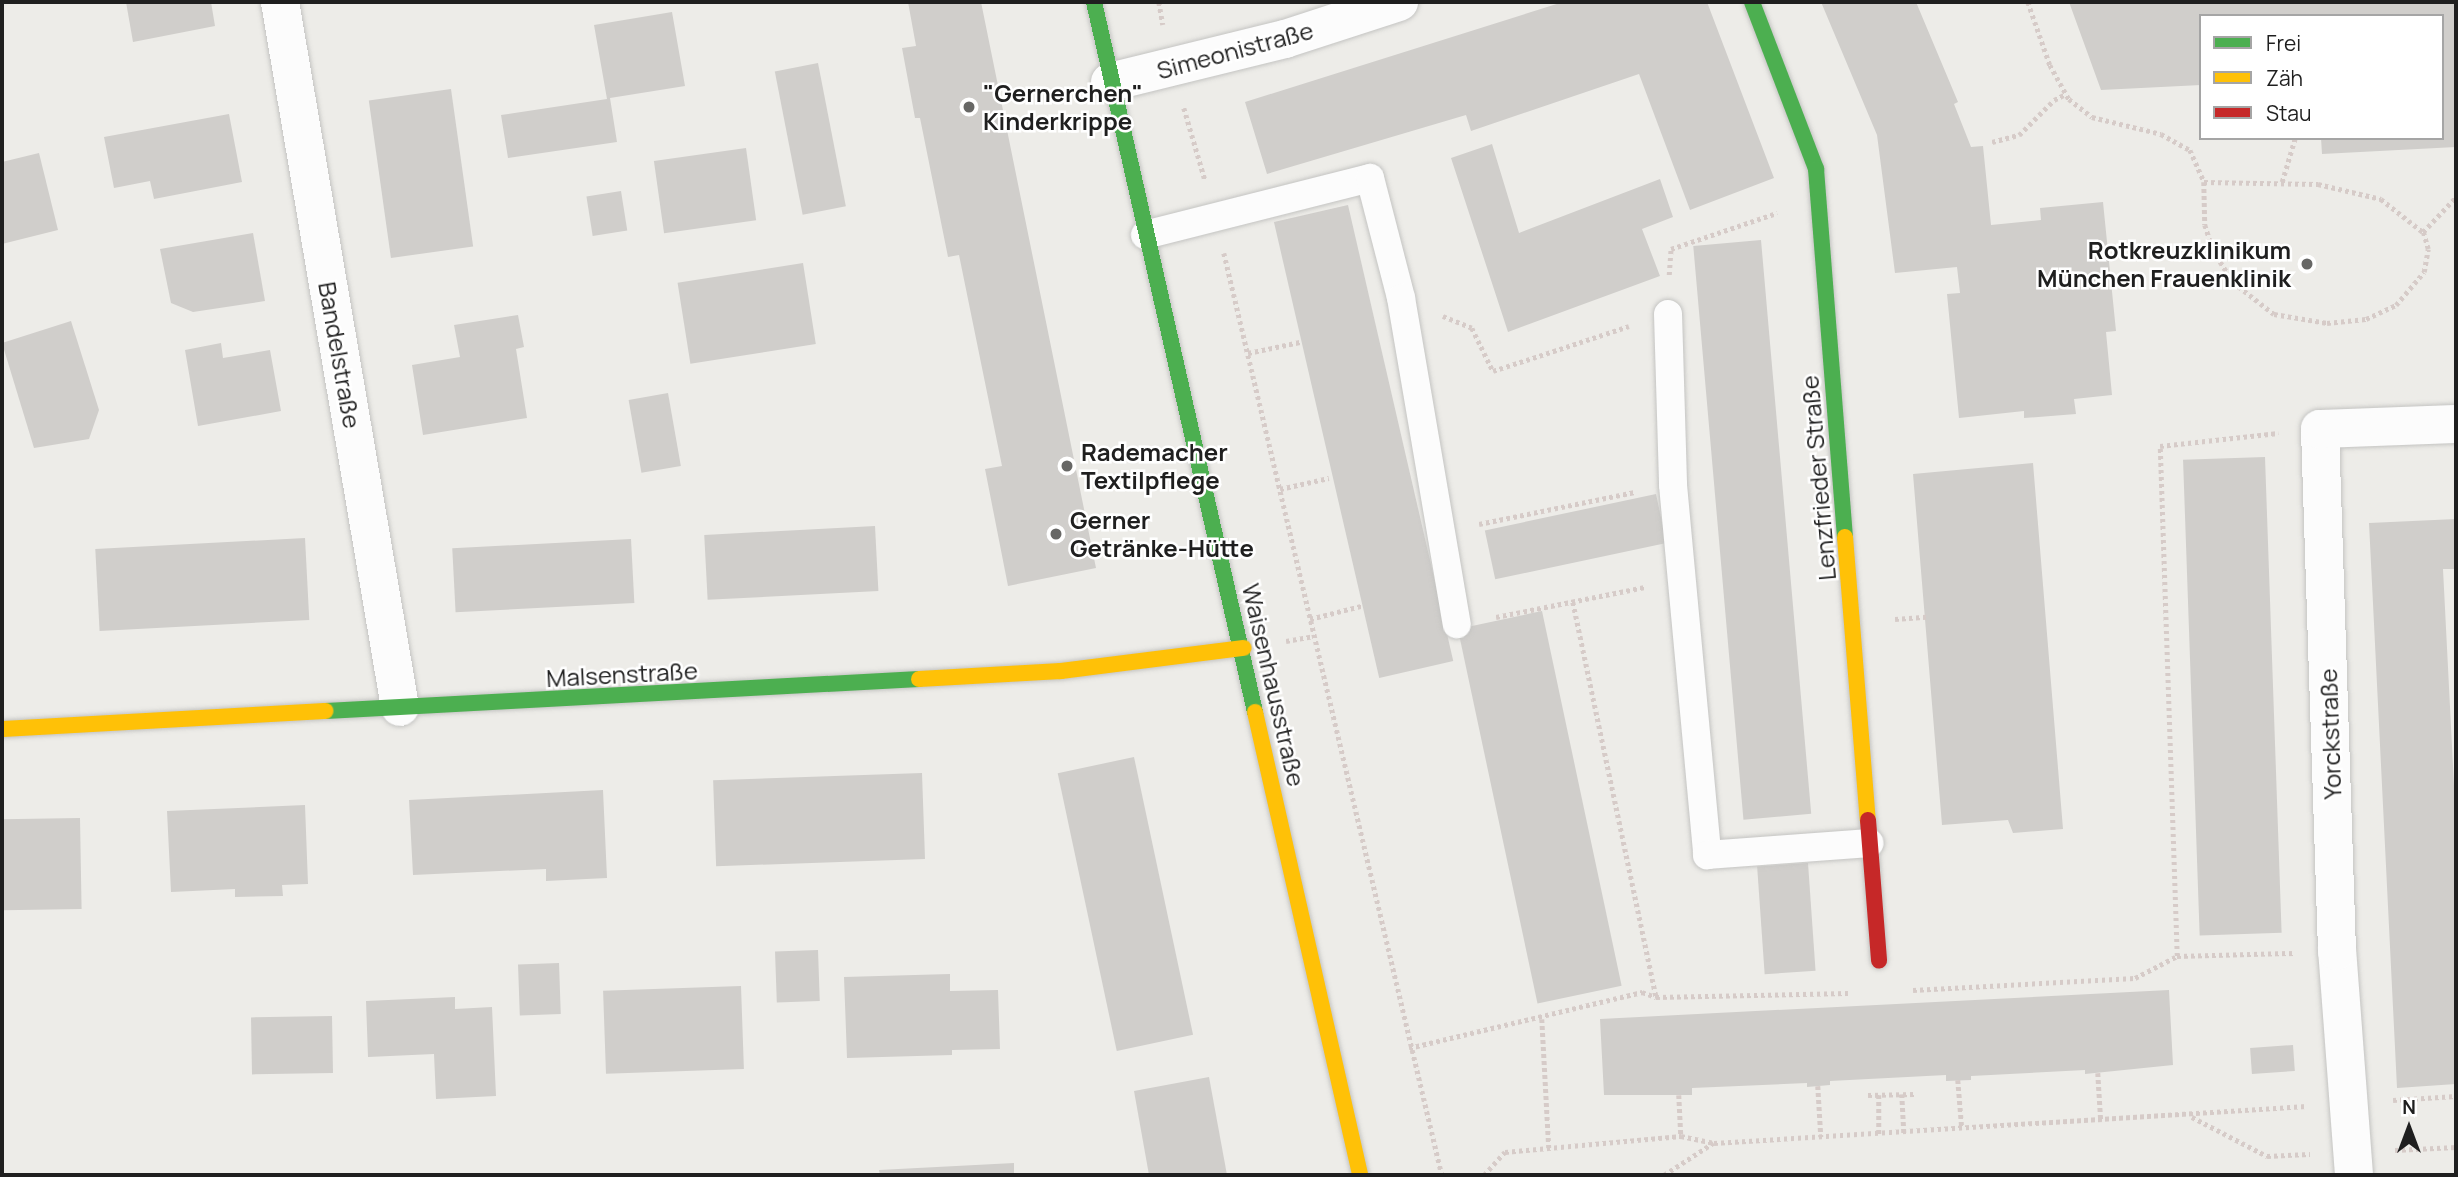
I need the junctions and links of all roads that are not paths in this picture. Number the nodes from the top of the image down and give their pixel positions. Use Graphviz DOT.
graph roads {
  1 [pos="280,2"];
  2 [pos="1094,2"];
  3 [pos="1399,2"];
  4 [pos="1752,2"];
  5 [pos="1110,82"];
  6 [pos="1145,235"];
  7 [pos="1668,314"];
  8 [pos="2456,424"];
  9 [pos="1457,625"];
  10 [pos="1244,648"];
  11 [pos="400,708"];
  12 [pos="2,729"];
  13 [pos="1870,843"];
  14 [pos="1879,961"];
  15 [pos="1360,1175"];
  16 [pos="2354,1175"];
  1 -- 11 [label="street, Bandelstraße"];
  2 -- 5 [label="street, Waisenhausstraße"];
  3 -- 5 [label="street, Simeonistraße"];
  4 -- 13 [label="street, Lenzfrieder Straße"];
  5 -- 6 [label="street, Waisenhausstraße"];
  6 -- 9 [label="lane"];
  6 -- 10 [label="street, Waisenhausstraße"];
  7 -- 13 [label="lane"];
  8 -- 16 [label="street, Yorckstraße"];
  10 -- 11 [label="street, Malsenstraße"];
  10 -- 15 [label="street, Waisenhausstraße"];
  11 -- 12 [label="street, Malsenstraße"];
  13 -- 14 [label="street, Lenzfrieder Straße"];
}
